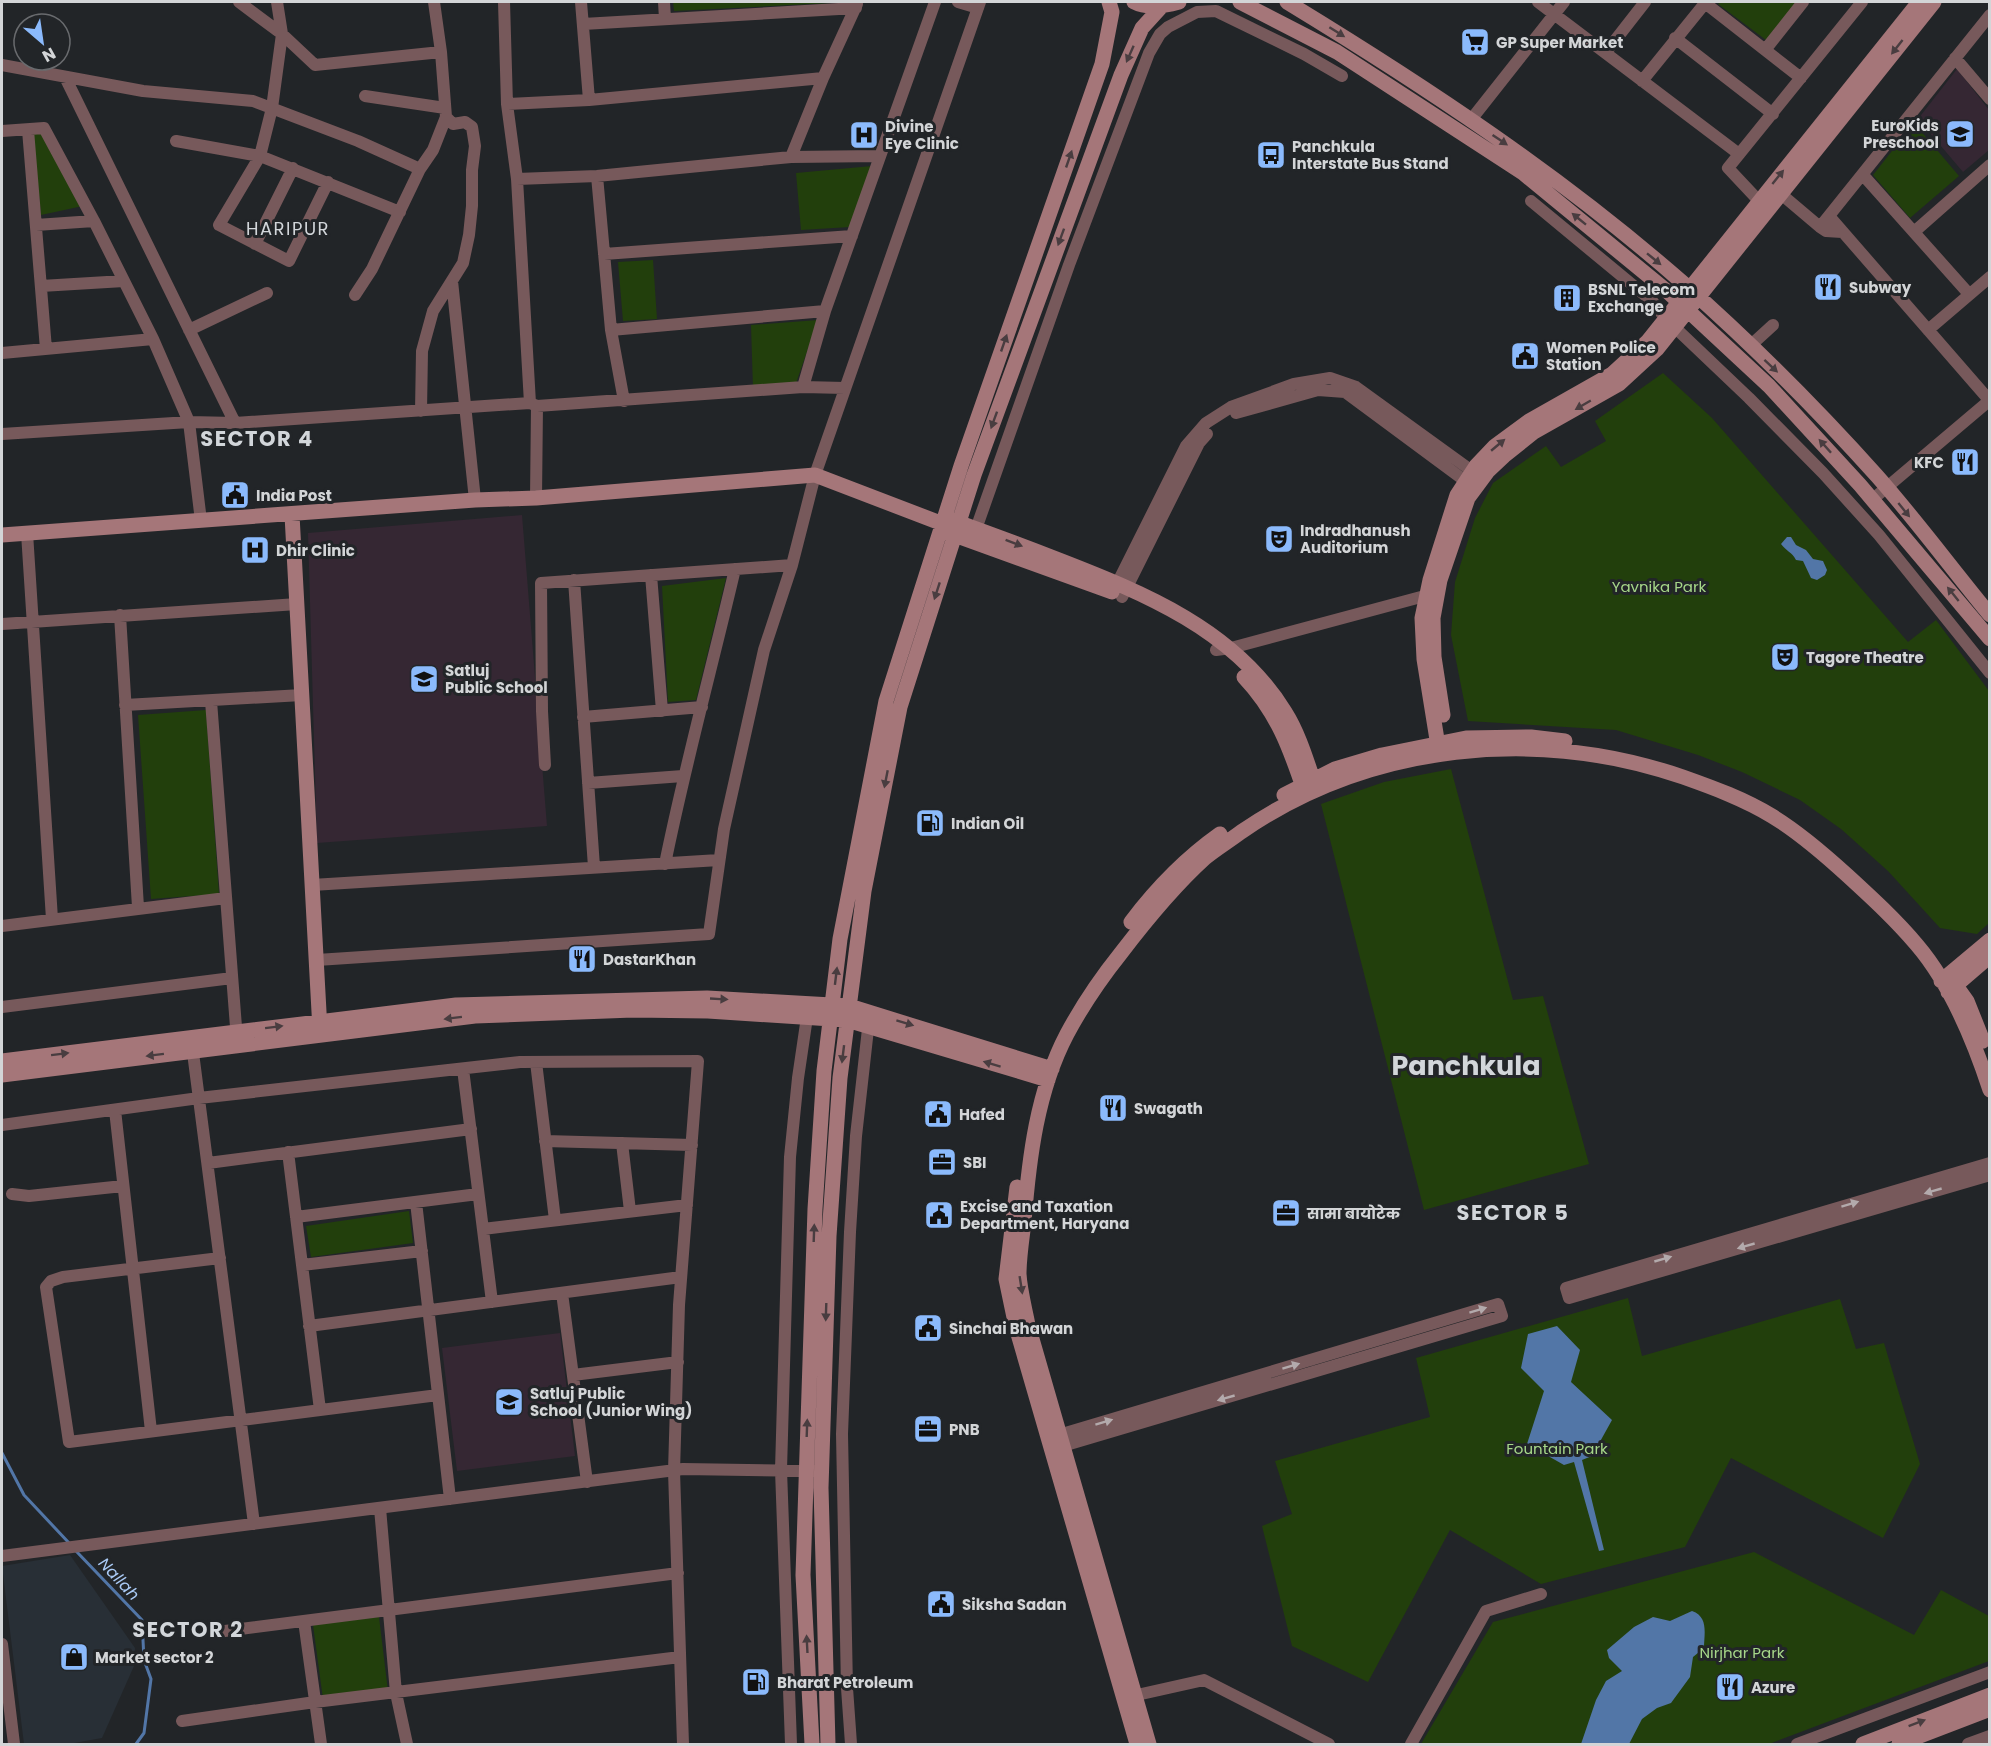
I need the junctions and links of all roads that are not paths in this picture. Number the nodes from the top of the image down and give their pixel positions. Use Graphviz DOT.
graph roads {
  1 [pos="239,2"];
  2 [pos="277,2"];
  3 [pos="434,2"];
  4 [pos="504,2"];
  5 [pos="581,2"];
  6 [pos="664,2"];
  7 [pos="935,2"];
  8 [pos="958,2"];
  9 [pos="1109,2"];
  10 [pos="1134,2"];
  11 [pos="1179,2"];
  12 [pos="1240,2"];
  13 [pos="1287,2"];
  14 [pos="1538,2"];
  15 [pos="1564,2"];
  16 [pos="1645,2"];
  17 [pos="1706,2"];
  18 [pos="1803,2"];
  19 [pos="1862,2"];
  20 [pos="1918,2"];
  21 [pos="1934,2"];
  22 [pos="857,5"];
  23 [pos="979,5"];
  24 [pos="1162,6"];
  25 [pos="1554,14"];
  26 [pos="1989,15"];
  27 [pos="665,19"];
  28 [pos="583,24"];
  29 [pos="282,34"];
  30 [pos="1675,38"];
  31 [pos="1765,50"];
  32 [pos="441,52"];
  33 [pos="1606,52"];
  34 [pos="1955,58"];
  35 [pos="2,65"];
  36 [pos="1342,76"];
  37 [pos="65,77"];
  38 [pos="823,78"];
  39 [pos="1802,78"];
  40 [pos="1642,81"];
  41 [pos="365,96"];
  42 [pos="1989,99"];
  43 [pos="589,100"];
  44 [pos="507,104"];
  45 [pos="272,108"];
  46 [pos="446,113"];
  47 [pos="1773,114"];
  48 [pos="1470,121"];
  49 [pos="28,130"];
  50 [pos="2,131"];
  51 [pos="176,141"];
  52 [pos="1739,154"];
  53 [pos="260,156"];
  54 [pos="880,156"];
  55 [pos="791,157"];
  56 [pos="1989,165"];
  57 [pos="293,168"];
  58 [pos="420,169"];
  59 [pos="1863,175"];
  60 [pos="597,176"];
  61 [pos="517,178"];
  62 [pos="328,182"];
  63 [pos="1781,194"];
  64 [pos="1531,201"];
  65 [pos="1759,201"];
  66 [pos="400,212"];
  67 [pos="1829,216"];
  68 [pos="94,221"];
  69 [pos="36,225"];
  70 [pos="1820,227"];
  71 [pos="1842,232"];
  72 [pos="1914,232"];
  73 [pos="852,236"];
  74 [pos="255,244"];
  75 [pos="604,254"];
  76 [pos="1989,277"];
  77 [pos="452,280"];
  78 [pos="124,281"];
  79 [pos="41,286"];
  80 [pos="267,293"];
  81 [pos="1694,293"];
  82 [pos="1969,294"];
  83 [pos="355,295"];
  84 [pos="1683,307"];
  85 [pos="825,311"];
  86 [pos="1670,323"];
  87 [pos="1773,325"];
  88 [pos="189,330"];
  89 [pos="611,330"];
  90 [pos="1928,330"];
  91 [pos="153,339"];
  92 [pos="1750,346"];
  93 [pos="46,349"];
  94 [pos="2,353"];
  95 [pos="803,387"];
  96 [pos="845,388"];
  97 [pos="1989,400"];
  98 [pos="624,401"];
  99 [pos="533,404"];
  100 [pos="466,407"];
  101 [pos="421,411"];
  102 [pos="189,422"];
  103 [pos="235,423"];
  104 [pos="2,434"];
  105 [pos="814,475"];
  106 [pos="1474,480"];
  107 [pos="1886,488"];
  108 [pos="536,498"];
  109 [pos="476,500"];
  110 [pos="1873,500"];
  111 [pos="292,515"];
  112 [pos="201,521"];
  113 [pos="948,526"];
  114 [pos="975,529"];
  115 [pos="27,533"];
  116 [pos="2,535"];
  117 [pos="792,565"];
  118 [pos="735,569"];
  119 [pos="651,575"];
  120 [pos="574,580"];
  121 [pos="1120,590"];
  122 [pos="1432,594"];
  123 [pos="297,604"];
  124 [pos="120,615"];
  125 [pos="1989,615"];
  126 [pos="33,621"];
  127 [pos="2,624"];
  128 [pos="1989,639"];
  129 [pos="1223,649"];
  130 [pos="1989,673"];
  131 [pos="302,695"];
  132 [pos="211,701"];
  133 [pos="125,705"];
  134 [pos="702,707"];
  135 [pos="662,711"];
  136 [pos="583,717"];
  137 [pos="1443,748"];
  138 [pos="545,765"];
  139 [pos="683,776"];
  140 [pos="588,783"];
  141 [pos="1310,788"];
  142 [pos="719,860"];
  143 [pos="665,864"];
  144 [pos="594,867"];
  145 [pos="312,885"];
  146 [pos="226,898"];
  147 [pos="138,908"];
  148 [pos="52,919"];
  149 [pos="2,926"];
  150 [pos="1989,940"];
  151 [pos="1989,956"];
  152 [pos="317,960"];
  153 [pos="232,978"];
  154 [pos="1949,983"];
  155 [pos="2,1007"];
  156 [pos="831,1012"];
  157 [pos="848,1013"];
  158 [pos="807,1017"];
  159 [pos="869,1019"];
  160 [pos="320,1028"];
  161 [pos="237,1038"];
  162 [pos="192,1044"];
  163 [pos="1989,1056"];
  164 [pos="2,1061"];
  165 [pos="536,1062"];
  166 [pos="463,1068"];
  167 [pos="1046,1074"];
  168 [pos="2,1075"];
  169 [pos="1989,1090"];
  170 [pos="199,1098"];
  171 [pos="115,1110"];
  172 [pos="2,1125"];
  173 [pos="471,1130"];
  174 [pos="545,1141"];
  175 [pos="622,1143"];
  176 [pos="692,1145"];
  177 [pos="288,1152"];
  178 [pos="208,1162"];
  179 [pos="1989,1163"];
  180 [pos="1989,1175"];
  181 [pos="123,1186"];
  182 [pos="12,1194"];
  183 [pos="478,1194"];
  184 [pos="416,1202"];
  185 [pos="687,1204"];
  186 [pos="630,1211"];
  187 [pos="296,1217"];
  188 [pos="555,1220"];
  189 [pos="483,1229"];
  190 [pos="422,1251"];
  191 [pos="220,1258"];
  192 [pos="302,1265"];
  193 [pos="133,1268"];
  194 [pos="681,1278"];
  195 [pos="1608,1281"];
  196 [pos="1580,1289"];
  197 [pos="562,1293"];
  198 [pos="492,1302"];
  199 [pos="428,1310"];
  200 [pos="309,1326"];
  201 [pos="678,1362"];
  202 [pos="573,1375"];
  203 [pos="438,1395"];
  204 [pos="320,1410"];
  205 [pos="240,1420"];
  206 [pos="151,1431"];
  207 [pos="1055,1442"];
  208 [pos="781,1470"];
  209 [pos="674,1471"];
  210 [pos="814,1471"];
  211 [pos="587,1482"];
  212 [pos="450,1499"];
  213 [pos="380,1508"];
  214 [pos="254,1524"];
  215 [pos="2,1556"];
  216 [pos="678,1573"];
  217 [pos="1541,1594"];
  218 [pos="389,1611"];
  219 [pos="304,1621"];
  220 [pos="217,1632"];
  221 [pos="2,1644"];
  222 [pos="680,1657"];
  223 [pos="1989,1672"];
  224 [pos="4,1684"];
  225 [pos="396,1693"];
  226 [pos="1989,1695"];
  227 [pos="1129,1696"];
  228 [pos="315,1702"];
  229 [pos="1989,1709"];
  230 [pos="182,1721"];
  231 [pos="1989,1736"];
  232 [pos="812,1739"];
  233 [pos="791,1740"];
  234 [pos="14,1744"];
  235 [pos="321,1744"];
  236 [pos="407,1744"];
  237 [pos="683,1744"];
  238 [pos="828,1744"];
  239 [pos="851,1744"];
  240 [pos="1137,1744"];
  241 [pos="1149,1744"];
  242 [pos="1329,1744"];
  243 [pos="1411,1744"];
  244 [pos="1797,1744"];
  245 [pos="1863,1744"];
  246 [pos="1899,1744"];
  247 [pos="1968,1744"];
  1 -- 29 [label="street"];
  2 -- 29 [label="street"];
  3 -- 32 [label="street"];
  4 -- 44 [label="street"];
  5 -- 28 [label="street"];
  6 -- 27 [label="street"];
  7 -- 54 [label="street"];
  8 -- 23 [label="street"];
  113 -- 9 [label="street, one-way"];
  10 -- 24 [label="street"];
  11 -- 24 [label="street"];
  84 -- 12 [label="street, one-way"];
  13 -- 48 [label="street, one-way"];
  14 -- 25 [label="street"];
  15 -- 25 [label="street"];
  16 -- 33 [label="street"];
  17 -- 30 [label="street"];
  17 -- 31 [label="street"];
  18 -- 31 [label="street"];
  19 -- 39 [label="street"];
  65 -- 20 [label="street, one-way"];
  21 -- 63 [label="street, one-way"];
  22 -- 27 [label="street"];
  22 -- 38 [label="street"];
  23 -- 96 [label="street"];
  24 -- 113 [label="street, one-way"];
  25 -- 33 [label="street"];
  25 -- 48 [label="street"];
  26 -- 34 [label="street"];
  27 -- 28 [label="street"];
  28 -- 43 [label="street"];
  29 -- 32 [label="street"];
  29 -- 45 [label="street"];
  30 -- 40 [label="street"];
  30 -- 47 [label="street"];
  31 -- 39 [label="street"];
  32 -- 46 [label="street"];
  33 -- 40 [label="street"];
  34 -- 42 [label="street"];
  34 -- 59 [label="street"];
  35 -- 37 [label="street"];
  36 -- 114 [label="street"];
  37 -- 45 [label="street"];
  37 -- 88 [label="street"];
  38 -- 43 [label="street"];
  38 -- 55 [label="street"];
  39 -- 47 [label="street"];
  40 -- 52 [label="street"];
  41 -- 46 [label="street"];
  43 -- 44 [label="street"];
  44 -- 61 [label="street"];
  45 -- 53 [label="street"];
  45 -- 58 [label="street"];
  46 -- 58 [label="street"];
  46 -- 77 [label="street"];
  47 -- 52 [label="street"];
  48 -- 81 [label="street, one-way"];
  49 -- 50 [label="street"];
  49 -- 68 [label="street"];
  49 -- 69 [label="street"];
  51 -- 53 [label="street"];
  52 -- 65 [label="street"];
  53 -- 57 [label="street"];
  53 -- 74 [label="street"];
  54 -- 55 [label="street"];
  54 -- 73 [label="street"];
  55 -- 60 [label="street"];
  56 -- 72 [label="street"];
  57 -- 62 [label="street"];
  57 -- 74 [label="street"];
  58 -- 66 [label="street"];
  59 -- 67 [label="street"];
  59 -- 72 [label="street"];
  60 -- 61 [label="street"];
  60 -- 75 [label="street"];
  61 -- 99 [label="street"];
  62 -- 66 [label="street"];
  62 -- 74 [label="street"];
  63 -- 70 [label="street"];
  63 -- 81 [label="street"];
  64 -- 86 [label="street"];
  65 -- 81 [label="street"];
  66 -- 83 [label="street"];
  67 -- 70 [label="street"];
  67 -- 71 [label="street"];
  68 -- 69 [label="street"];
  68 -- 78 [label="street"];
  69 -- 79 [label="street"];
  70 -- 71 [label="street"];
  71 -- 90 [label="street"];
  72 -- 82 [label="street"];
  73 -- 75 [label="street"];
  73 -- 85 [label="street"];
  75 -- 89 [label="street"];
  76 -- 82 [label="street"];
  77 -- 100 [label="street"];
  77 -- 101 [label="street"];
  78 -- 79 [label="street"];
  78 -- 91 [label="street"];
  79 -- 93 [label="street"];
  80 -- 88 [label="street"];
  81 -- 84 [label="street"];
  81 -- 92 [label="street"];
  82 -- 90 [label="street"];
  84 -- 86 [label="street"];
  110 -- 84 [label="street, one-way"];
  85 -- 89 [label="street"];
  85 -- 95 [label="street"];
  86 -- 106 [label="street"];
  86 -- 130 [label="street"];
  87 -- 92 [label="street"];
  88 -- 103 [label="street"];
  89 -- 98 [label="street"];
  90 -- 97 [label="street"];
  91 -- 93 [label="street"];
  91 -- 102 [label="street"];
  92 -- 107 [label="street, one-way"];
  93 -- 94 [label="street"];
  95 -- 96 [label="street"];
  95 -- 98 [label="street"];
  96 -- 105 [label="street"];
  97 -- 107 [label="street"];
  98 -- 99 [label="street"];
  99 -- 100 [label="street"];
  99 -- 108 [label="street"];
  100 -- 101 [label="street"];
  100 -- 109 [label="street"];
  101 -- 103 [label="street"];
  102 -- 103 [label="street"];
  102 -- 104 [label="street"];
  102 -- 112 [label="street"];
  105 -- 108 [label="street"];
  105 -- 113 [label="street"];
  105 -- 117 [label="street"];
  106 -- 121 [label="street"];
  106 -- 122 [label="street"];
  107 -- 110 [label="street"];
  107 -- 125 [label="street, one-way"];
  108 -- 109 [label="street"];
  109 -- 111 [label="street"];
  128 -- 110 [label="street, one-way"];
  111 -- 112 [label="street"];
  111 -- 123 [label="street"];
  112 -- 115 [label="street"];
  113 -- 114 [label="street"];
  113 -- 121 [label="street"];
  156 -- 113 [label="street, one-way"];
  113 -- 157 [label="street, one-way"];
  114 -- 121 [label="street, one-way"];
  115 -- 116 [label="street"];
  115 -- 126 [label="street"];
  117 -- 118 [label="street"];
  117 -- 142 [label="street"];
  118 -- 119 [label="street"];
  118 -- 134 [label="street"];
  119 -- 120 [label="street"];
  119 -- 135 [label="street"];
  120 -- 136 [label="street"];
  120 -- 138 [label="street"];
  121 -- 129 [label="street"];
  122 -- 129 [label="street"];
  122 -- 137 [label="street"];
  123 -- 124 [label="street"];
  123 -- 131 [label="street"];
  124 -- 126 [label="street"];
  124 -- 133 [label="street"];
  126 -- 127 [label="street"];
  126 -- 148 [label="street"];
  129 -- 141 [label="street"];
  131 -- 132 [label="street"];
  131 -- 145 [label="street"];
  132 -- 133 [label="street"];
  132 -- 146 [label="street"];
  133 -- 147 [label="street"];
  134 -- 135 [label="street"];
  134 -- 139 [label="street"];
  135 -- 136 [label="street"];
  136 -- 140 [label="street"];
  137 -- 141 [label="street"];
  137 -- 154 [label="street"];
  139 -- 140 [label="street"];
  139 -- 143 [label="street"];
  140 -- 144 [label="street"];
  141 -- 167 [label="street"];
  142 -- 143 [label="street"];
  142 -- 152 [label="street"];
  143 -- 144 [label="street"];
  144 -- 145 [label="street"];
  145 -- 152 [label="street"];
  146 -- 147 [label="street"];
  146 -- 153 [label="street"];
  147 -- 148 [label="street"];
  148 -- 149 [label="street"];
  150 -- 154 [label="street"];
  151 -- 154 [label="street"];
  152 -- 160 [label="street"];
  153 -- 155 [label="street"];
  153 -- 161 [label="street"];
  154 -- 163 [label="street"];
  154 -- 169 [label="street"];
  156 -- 157 [label="street"];
  156 -- 158 [label="street"];
  160 -- 156 [label="street, one-way"];
  210 -- 156 [label="street, one-way"];
  157 -- 159 [label="street"];
  157 -- 210 [label="street, one-way"];
  158 -- 160 [label="street, one-way"];
  158 -- 208 [label="street"];
  159 -- 167 [label="street"];
  159 -- 239 [label="street"];
  160 -- 161 [label="street"];
  161 -- 162 [label="street"];
  164 -- 162 [label="street, one-way"];
  162 -- 168 [label="street, one-way"];
  162 -- 170 [label="street"];
  165 -- 166 [label="street"];
  165 -- 174 [label="street"];
  165 -- 176 [label="street"];
  166 -- 170 [label="street"];
  166 -- 173 [label="street"];
  167 -- 207 [label="street"];
  170 -- 171 [label="street"];
  170 -- 178 [label="street"];
  171 -- 172 [label="street"];
  171 -- 181 [label="street"];
  173 -- 177 [label="street"];
  173 -- 183 [label="street"];
  174 -- 175 [label="street"];
  174 -- 188 [label="street"];
  175 -- 176 [label="street"];
  175 -- 186 [label="street"];
  176 -- 185 [label="street"];
  177 -- 178 [label="street"];
  177 -- 187 [label="street"];
  178 -- 191 [label="street"];
  195 -- 179 [label="street, one-way"];
  180 -- 195 [label="street, one-way"];
  181 -- 182 [label="street"];
  181 -- 193 [label="street"];
  183 -- 184 [label="street"];
  183 -- 189 [label="street"];
  184 -- 187 [label="street"];
  184 -- 190 [label="street"];
  185 -- 186 [label="street"];
  185 -- 194 [label="street"];
  186 -- 188 [label="street"];
  187 -- 192 [label="street"];
  188 -- 189 [label="street"];
  189 -- 198 [label="street"];
  190 -- 192 [label="street"];
  190 -- 199 [label="street"];
  191 -- 193 [label="street"];
  191 -- 205 [label="street"];
  192 -- 200 [label="street"];
  193 -- 206 [label="street"];
  193 -- 206 [label="street"];
  194 -- 197 [label="street"];
  194 -- 201 [label="street"];
  195 -- 196 [label="street"];
  197 -- 198 [label="street"];
  197 -- 202 [label="street"];
  198 -- 199 [label="street"];
  199 -- 200 [label="street"];
  199 -- 203 [label="street"];
  200 -- 204 [label="street"];
  201 -- 202 [label="street"];
  201 -- 209 [label="street"];
  202 -- 211 [label="street"];
  203 -- 204 [label="street"];
  203 -- 212 [label="street"];
  204 -- 205 [label="street"];
  205 -- 206 [label="street"];
  205 -- 214 [label="street"];
  207 -- 207 [label="street, one-way"];
  207 -- 227 [label="street"];
  208 -- 209 [label="street"];
  208 -- 210 [label="street"];
  208 -- 233 [label="street"];
  209 -- 211 [label="street"];
  209 -- 216 [label="street"];
  232 -- 210 [label="street, one-way"];
  210 -- 238 [label="street"];
  211 -- 212 [label="street"];
  212 -- 213 [label="street"];
  213 -- 214 [label="street"];
  213 -- 218 [label="street"];
  214 -- 215 [label="street"];
  216 -- 218 [label="street"];
  216 -- 222 [label="street"];
  217 -- 243 [label="street"];
  218 -- 219 [label="street"];
  218 -- 225 [label="street"];
  219 -- 220 [label="street"];
  219 -- 228 [label="street"];
  221 -- 224 [label="street"];
  222 -- 225 [label="street"];
  222 -- 237 [label="street"];
  223 -- 244 [label="street"];
  224 -- 234 [label="street"];
  225 -- 228 [label="street"];
  225 -- 236 [label="street"];
  245 -- 226 [label="street, one-way"];
  227 -- 240 [label="street"];
  227 -- 241 [label="street"];
  227 -- 242 [label="street"];
  228 -- 230 [label="street"];
  228 -- 235 [label="street"];
  229 -- 246 [label="street"];
  231 -- 247 [label="street"];
  232 -- 233 [label="street"];
}
